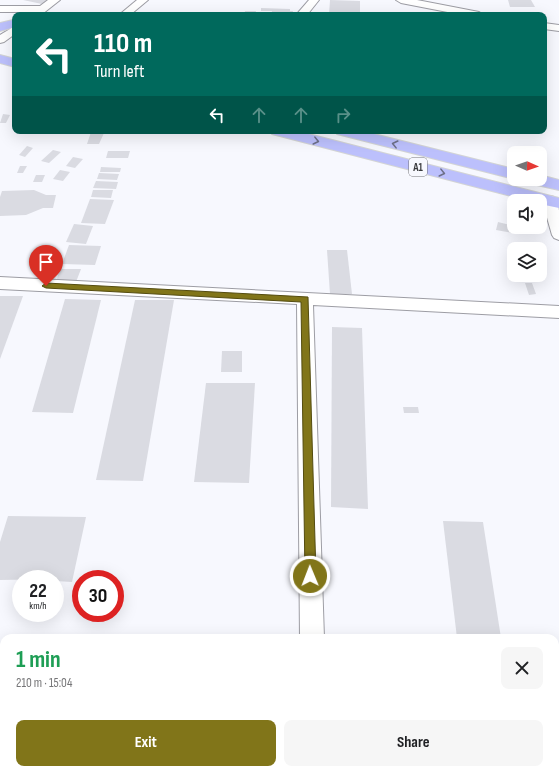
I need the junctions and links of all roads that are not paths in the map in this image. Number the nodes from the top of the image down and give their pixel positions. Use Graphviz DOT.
graph roads {
  1 [pos="55,0"];
  2 [pos="143,0"];
  3 [pos="314,0"];
  4 [pos="401,0"];
  5 [pos="0,9"];
  6 [pos="27,12"];
  7 [pos="37,12"];
  8 [pos="128,12"];
  9 [pos="304,12"];
  10 [pos="460,12"];
  11 [pos="11,26"];
  12 [pos="547,26"];
  13 [pos="559,28"];
  14 [pos="0,32"];
  15 [pos="2,48"];
  16 [pos="12,60"];
  17 [pos="290,134"];
  18 [pos="355,134"];
  19 [pos="507,172"];
  20 [pos="547,182"];
  21 [pos="559,185"];
  22 [pos="554,201"];
  23 [pos="559,235"];
  24 [pos="0,283"];
  25 [pos="305,299"];
  26 [pos="559,312"];
  27 [pos="312,634"];
  1 -- 7 [label="street"];
  2 -- 8 [label="street"];
  3 -- 9 [label="street"];
  4 -- 10 [label="street"];
  5 -- 6 [label="street"];
  11 -- 14 [label="street"];
  11 -- 15 [label="street"];
  12 -- 13 [label="street"];
  15 -- 16 [label="highway"];
  17 -- 22 [label="highway, A1, one-way"];
  19 -- 18 [label="highway, A1, one-way"];
  20 -- 21 [label="highway"];
  22 -- 23 [label="street"];
  24 -- 25 [label="street"];
  25 -- 26 [label="street"];
  25 -- 27 [label="street"];
}
